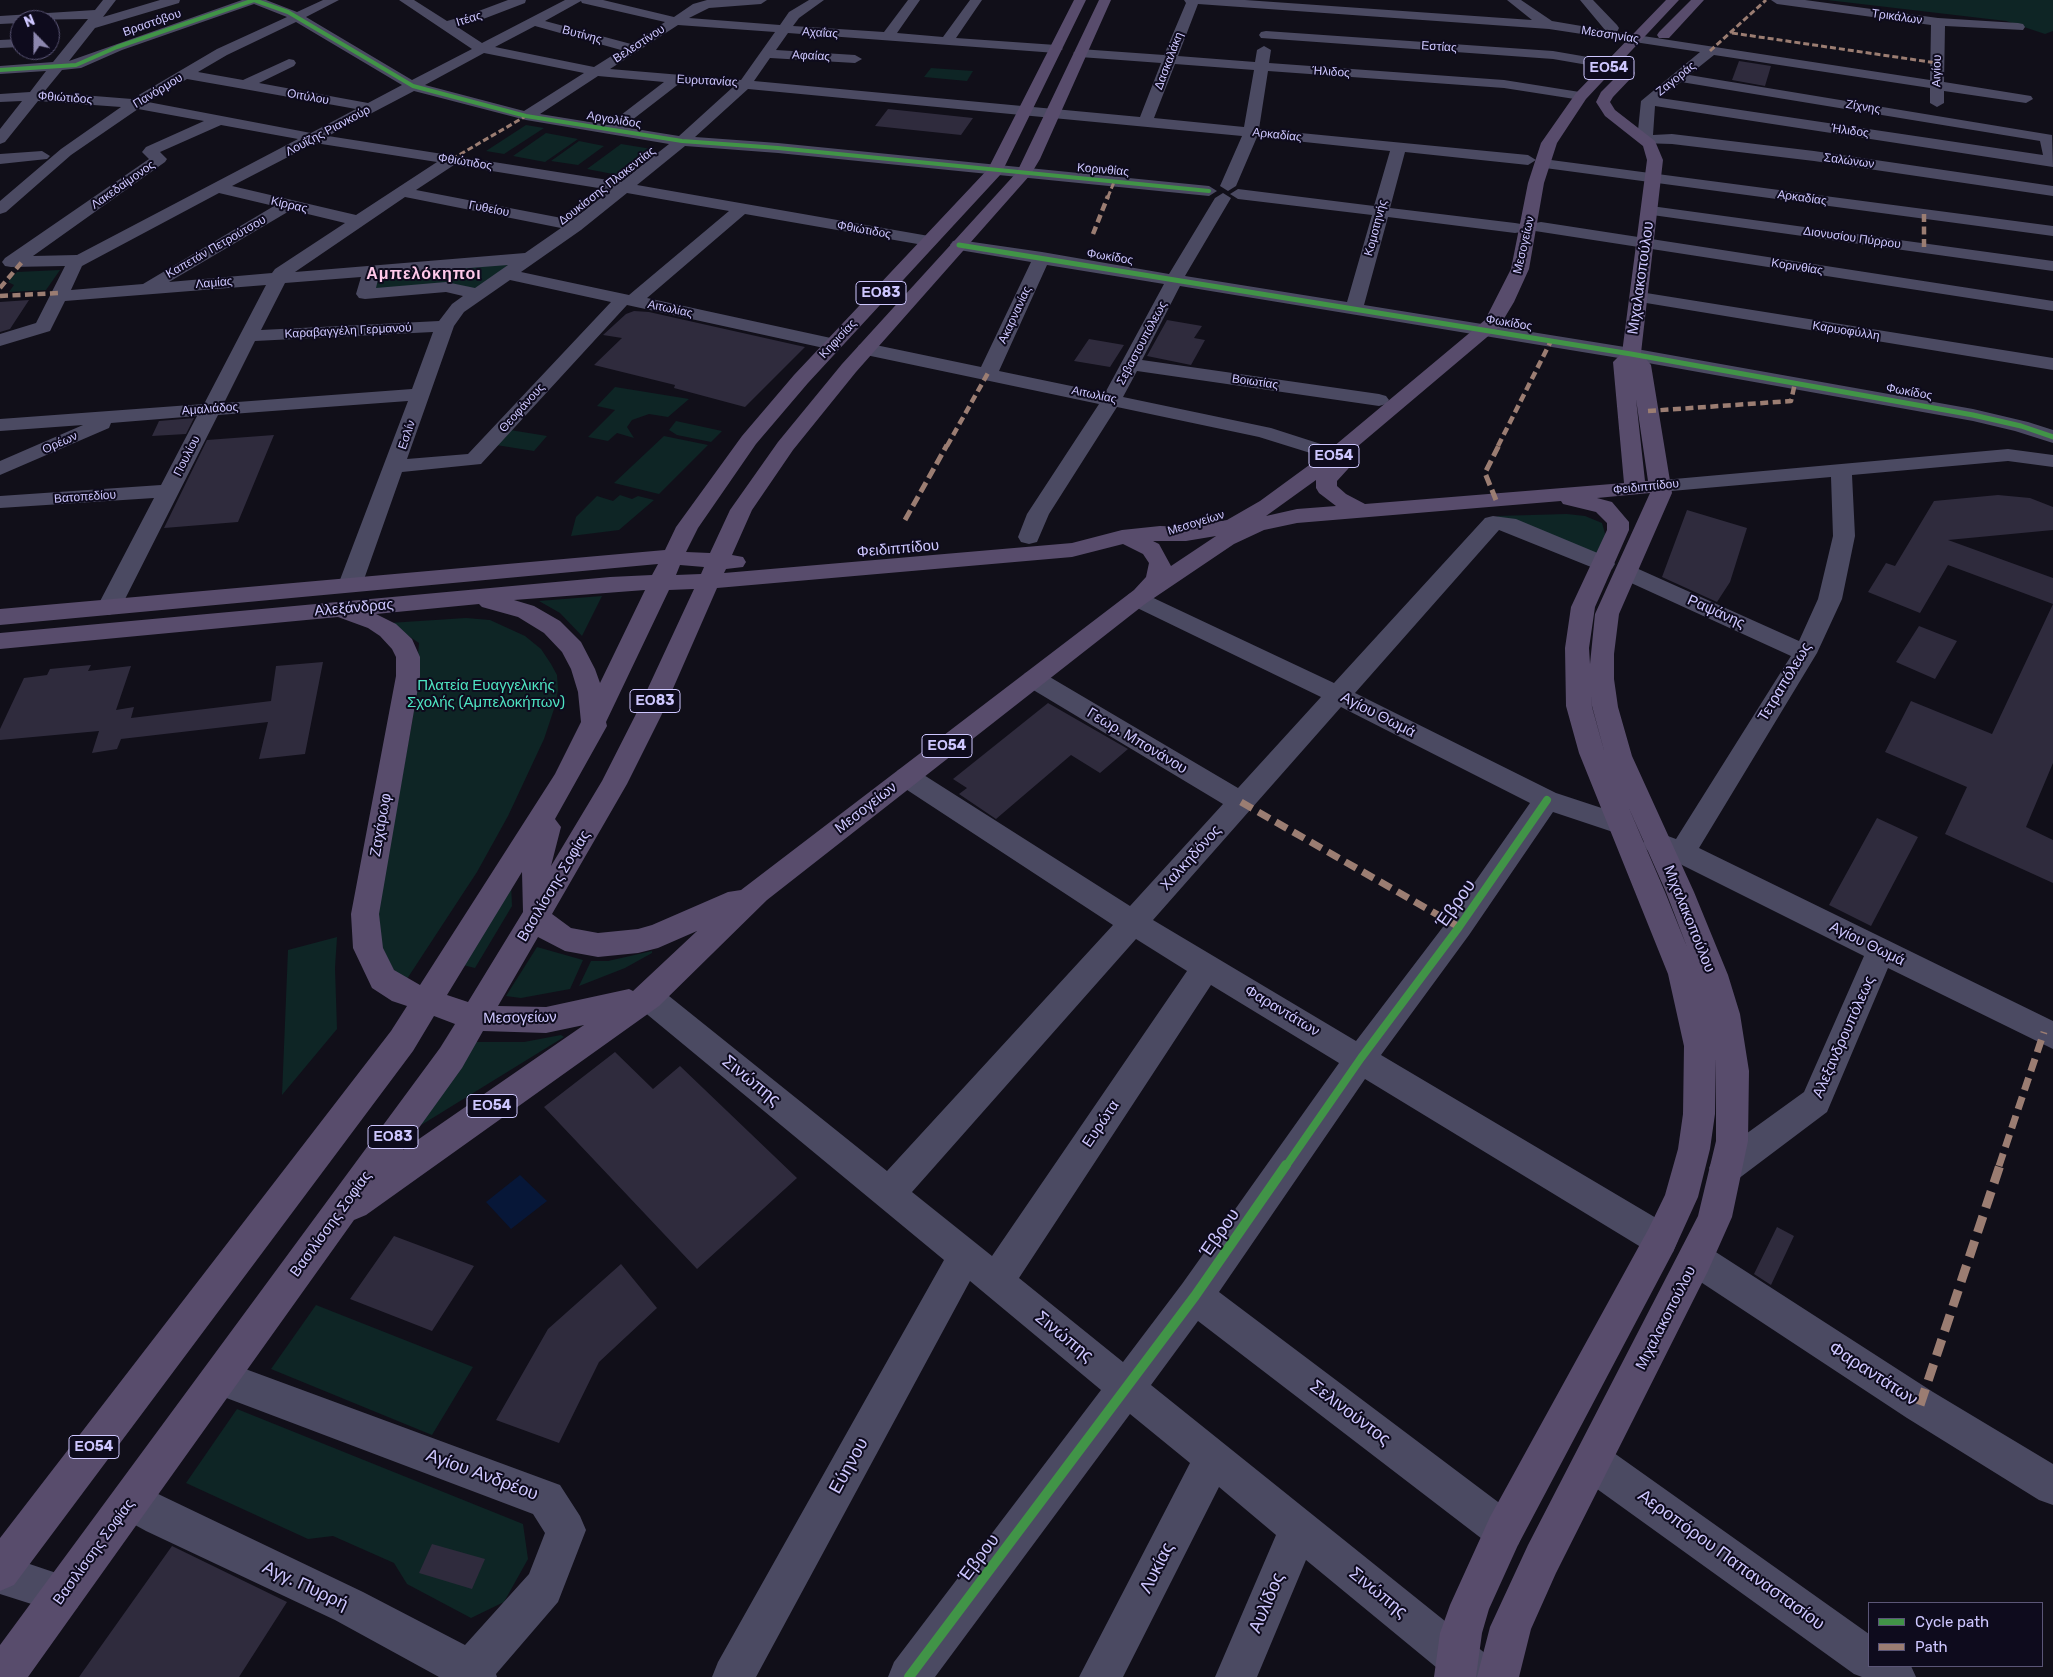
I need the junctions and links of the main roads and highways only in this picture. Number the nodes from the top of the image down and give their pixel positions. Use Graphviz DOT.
graph roads {
  1 [pos="1080,0"];
  2 [pos="1105,0"];
  3 [pos="1673,0"];
  4 [pos="1698,0"];
  5 [pos="1565,118"];
  6 [pos="1582,120"];
  7 [pos="1599,123"];
  8 [pos="1554,134"];
  9 [pos="1645,140"];
  10 [pos="1482,330"];
  11 [pos="1647,487"];
  12 [pos="1530,498"];
  13 [pos="1362,511"];
  14 [pos="1240,531"];
  15 [pos="1160,533"];
  16 [pos="1124,537"];
  17 [pos="672,557"];
  18 [pos="1615,568"];
  19 [pos="713,571"];
  20 [pos="662,582"];
  21 [pos="344,597"];
  22 [pos="446,599"];
  23 [pos="1137,599"];
  24 [pos="0,617"];
  25 [pos="0,641"];
  26 [pos="594,726"];
  27 [pos="567,777"];
  28 [pos="757,892"];
  29 [pos="537,913"];
  30 [pos="648,997"];
  31 [pos="427,1002"];
  32 [pos="475,1018"];
  33 [pos="336,1216"];
  34 [pos="0,1573"];
  35 [pos="1464,1670"];
  36 [pos="2,1677"];
  37 [pos="1498,1677"];
  1 -- 17 [label="main road, Κηφισίας / ΕΟ83"];
  2 -- 19 [label="main road, Κηφισίας / ΕΟ83"];
  3 -- 5 [label="main road, ΕΟ54"];
  4 -- 9 [label="main road, ΕΟ54"];
  5 -- 6 [label="main road"];
  5 -- 8 [label="main road, ΕΟ54"];
  5 -- 8 [label="main road, ΕΟ54"];
  7 -- 9 [label="main road"];
  8 -- 10 [label="main road, Μεσογείων / ΕΟ54"];
  8 -- 10 [label="main road, Μεσογείων / ΕΟ54"];
  8 -- 10 [label="main road, Μεσογείων / ΕΟ54"];
  9 -- 11 [label="main road, Μιχαλακοπούλου / ΕΟ54"];
  10 -- 13 [label="main road, Μεσογείων / ΕΟ54"];
  10 -- 15 [label="main road, Μεσογείων / ΕΟ54"];
  10 -- 15 [label="main road, Μεσογείων / ΕΟ54"];
  11 -- 12 [label="main road, Φειδιππίδου / ΕΟ54"];
  11 -- 18 [label="main road, Μιχαλακοπούλου"];
  12 -- 13 [label="main road, Φειδιππίδου / ΕΟ54"];
  12 -- 18 [label="main road, Μιχαλακοπούλου"];
  13 -- 14 [label="main road, Φειδιππίδου / ΕΟ54"];
  14 -- 23 [label="main road, Μεσογείων / ΕΟ54"];
  15 -- 16 [label="main road, Φειδιππίδου / ΕΟ54"];
  16 -- 19 [label="main road, Φειδιππίδου / ΕΟ54"];
  16 -- 19 [label="main road, Φειδιππίδου / ΕΟ54"];
  16 -- 23 [label="main road"];
  17 -- 19 [label="main road, Φειδιππίδου"];
  17 -- 20 [label="main road, Κηφισίας / ΕΟ83"];
  17 -- 21 [label="main road, Αλεξάνδρας"];
  18 -- 35 [label="main road, Μιχαλακοπούλου"];
  18 -- 37 [label="main road, Μιχαλακοπούλου"];
  19 -- 20 [label="main road, Αλεξάνδρας / ΕΟ54"];
  19 -- 29 [label="main road, Βασιλίσσης Σοφίας / ΕΟ83"];
  20 -- 22 [label="main road, Αλεξάνδρας"];
  20 -- 26 [label="main road, ΕΟ54"];
  21 -- 22 [label="main road, Αλεξάνδρας"];
  21 -- 24 [label="main road, Αλεξάνδρας"];
  21 -- 25 [label="main road, Αλεξάνδρας"];
  21 -- 31 [label="main road, Ζαχάρωφ"];
  22 -- 26 [label="main road"];
  23 -- 28 [label="main road, Μεσογείων / ΕΟ54"];
  26 -- 27 [label="main road, ΕΟ54"];
  27 -- 29 [label="main road"];
  27 -- 31 [label="main road, ΕΟ54"];
  28 -- 29 [label="main road"];
  28 -- 30 [label="main road, Μεσογείων / ΕΟ54"];
  29 -- 32 [label="main road, Βασιλίσσης Σοφίας / ΕΟ83"];
  30 -- 32 [label="main road, Μεσογείων"];
  30 -- 33 [label="main road, ΕΟ54"];
  31 -- 32 [label="main road, Ζαχάρωφ"];
  31 -- 34 [label="main road, ΕΟ54"];
  32 -- 33 [label="main road, Βασιλίσσης Σοφίας / ΕΟ83"];
  33 -- 36 [label="main road, Βασιλίσσης Σοφίας / ΕΟ54"];
}
